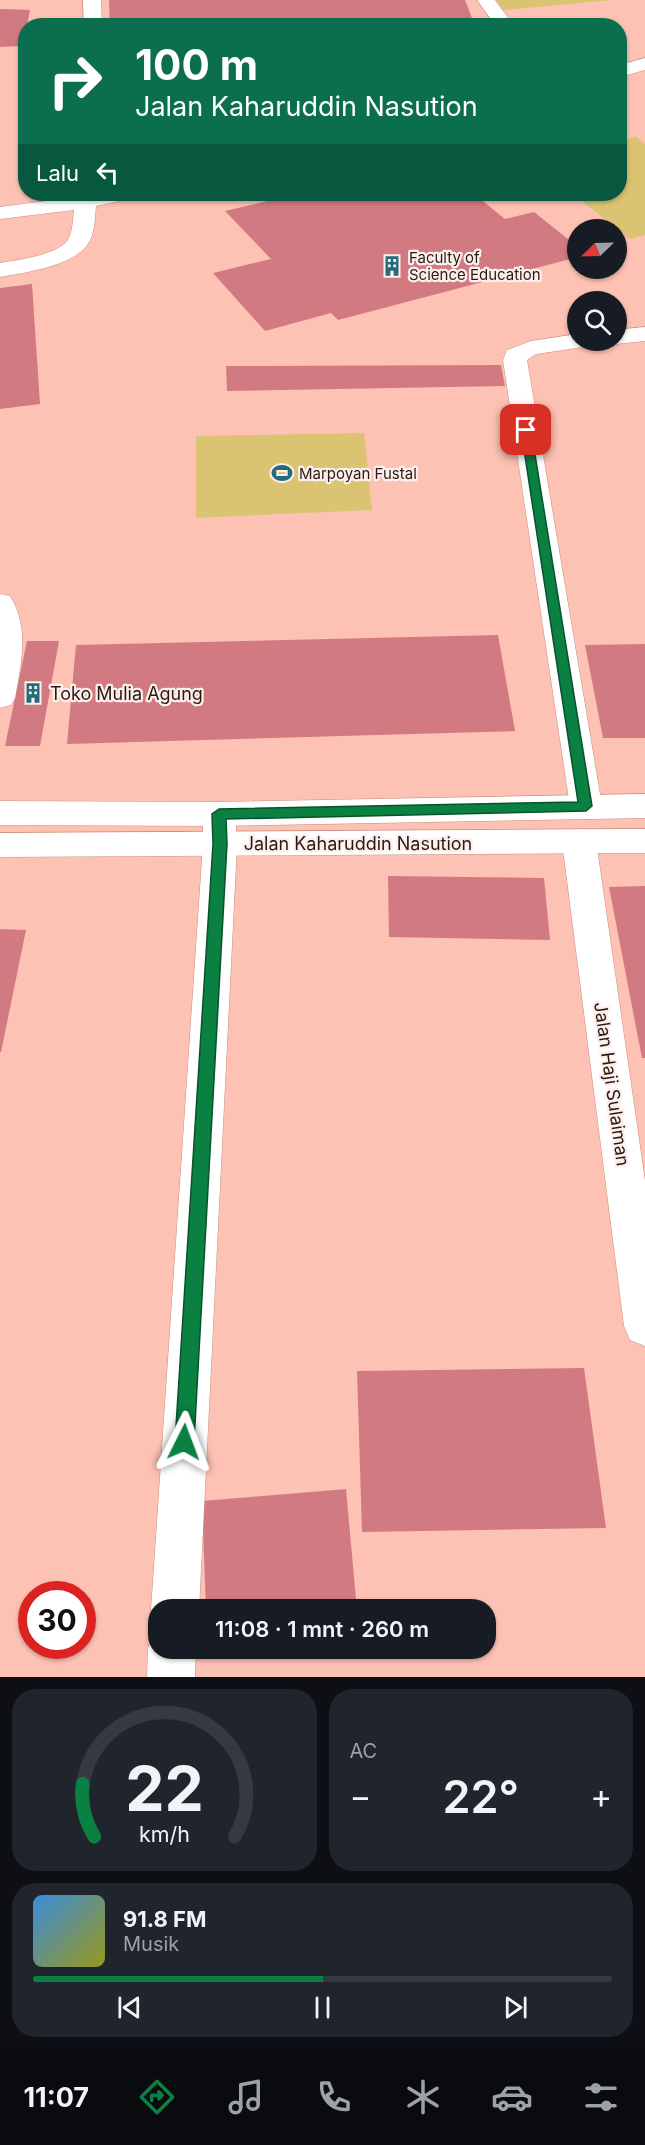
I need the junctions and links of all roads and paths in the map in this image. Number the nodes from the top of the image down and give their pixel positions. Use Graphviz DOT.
graph roads {
  1 [pos="92,0"];
  2 [pos="486,0"];
  3 [pos="93,18"];
  4 [pos="499,18"];
  5 [pos="18,199"];
  6 [pos="0,201"];
  7 [pos="69,201"];
  8 [pos="86,201"];
  9 [pos="0,213"];
  10 [pos="0,270"];
  11 [pos="645,334"];
  12 [pos="627,336"];
  13 [pos="567,343"];
  14 [pos="0,603"];
  15 [pos="0,698"];
  16 [pos="645,806"];
  17 [pos="0,813"];
  18 [pos="582,824"];
  19 [pos="219,829"];
  20 [pos="645,841"];
  21 [pos="0,845"];
  22 [pos="645,1326"];
  23 [pos="176,1599"];
  24 [pos="172,1659"];
  25 [pos="171,1677"];
  1 -- 3 [label="main road"];
  2 -- 4 [label="main road"];
  5 -- 6 [label="main road"];
  7 -- 9 [label="main road"];
  8 -- 10 [label="main road"];
  11 -- 12 [label="main road"];
  13 -- 18 [label="main road, Jalan Haji Sulaiman"];
  14 -- 15 [label="main road"];
  16 -- 18 [label="main road, Jalan Kaharuddin Nasution"];
  17 -- 19 [label="main road, Jalan Kaharuddin Nasution"];
  18 -- 19 [label="main road, Jalan Kaharuddin Nasution"];
  18 -- 20 [label="main road, Jalan Kaharuddin Nasution"];
  18 -- 22 [label="main road, Jalan Haji Sulaiman"];
  19 -- 21 [label="main road, Jalan Kaharuddin Nasution"];
  19 -- 23 [label="main road"];
  24 -- 25 [label="main road"];
}
